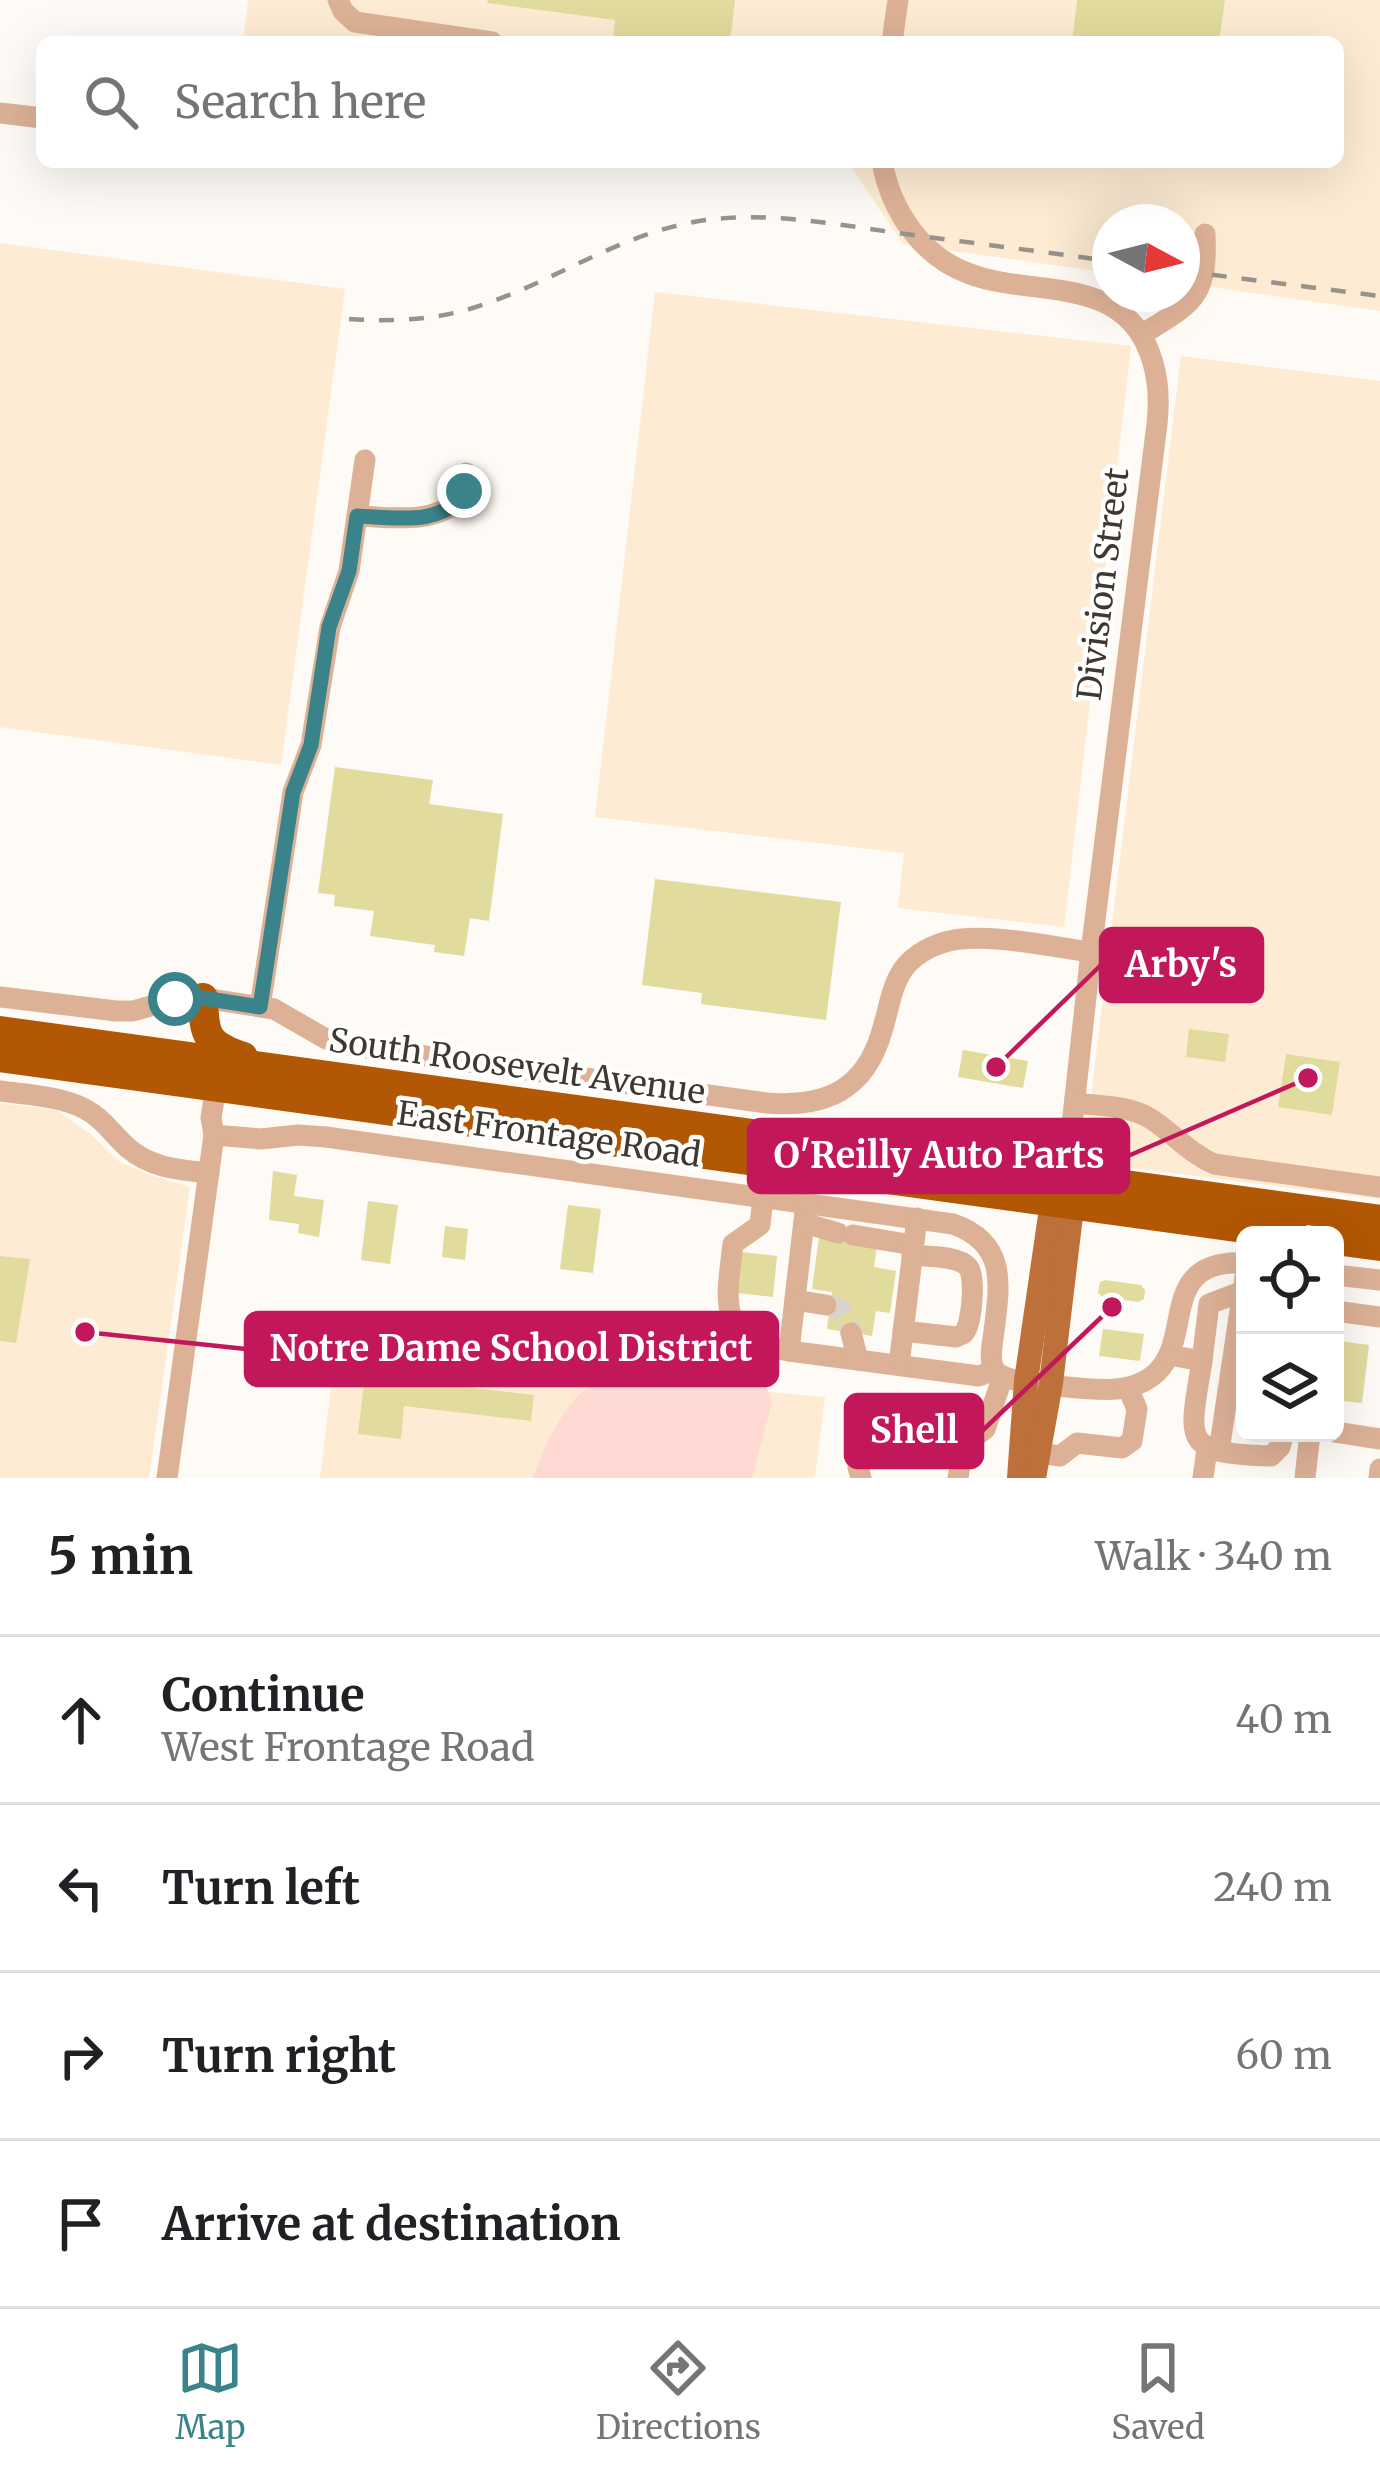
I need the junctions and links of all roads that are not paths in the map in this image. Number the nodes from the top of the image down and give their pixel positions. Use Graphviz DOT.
graph roads {
  1 [pos="338,0"];
  2 [pos="898,0"];
  3 [pos="451,36"];
  4 [pos="893,36"];
  5 [pos="0,113"];
  6 [pos="36,117"];
  7 [pos="884,168"];
  8 [pos="1205,234"];
  9 [pos="1141,335"];
  10 [pos="365,460"];
  11 [pos="466,473"];
  12 [pos="357,516"];
  13 [pos="1091,952"];
  14 [pos="0,997"];
  15 [pos="260,1007"];
  16 [pos="203,1010"];
  17 [pos="0,1031"];
  18 [pos="163,1054"];
  19 [pos="0,1057"];
  20 [pos="195,1058"];
  21 [pos="277,1070"];
  22 [pos="125,1074"];
  23 [pos="351,1080"];
  24 [pos="216,1087"];
  25 [pos="0,1091"];
  26 [pos="250,1091"];
  27 [pos="1075,1103"];
  28 [pos="214,1135"];
  29 [pos="209,1173"];
  30 [pos="1380,1187"];
  31 [pos="1064,1195"];
  32 [pos="764,1197"];
  33 [pos="805,1213"];
  34 [pos="917,1218"];
  35 [pos="1380,1220"];
  36 [pos="1243,1226"];
  37 [pos="1344,1241"];
  38 [pos="1380,1246"];
  39 [pos="913,1250"];
  40 [pos="1236,1264"];
  41 [pos="1344,1275"];
  42 [pos="1380,1280"];
  43 [pos="1236,1292"];
  44 [pos="795,1300"];
  45 [pos="826,1305"];
  46 [pos="1344,1312"];
  47 [pos="1380,1317"];
  48 [pos="1236,1330"];
  49 [pos="903,1331"];
  50 [pos="851,1333"];
  51 [pos="789,1352"];
  52 [pos="1169,1355"];
  53 [pos="858,1360"];
  54 [pos="1202,1361"];
  55 [pos="899,1365"];
  56 [pos="1019,1378"];
  57 [pos="1128,1388"];
  58 [pos="867,1406"];
  59 [pos="1344,1433"];
  60 [pos="1380,1438"];
  61 [pos="1281,1442"];
  62 [pos="1309,1442"];
  63 [pos="1213,1450"];
  64 [pos="1037,1466"];
  65 [pos="1380,1468"];
  66 [pos="167,1478"];
  67 [pos="861,1478"];
  68 [pos="958,1478"];
  69 [pos="1019,1478"];
  70 [pos="1203,1478"];
  71 [pos="1305,1478"];
  72 [pos="1379,1478"];
  1 -- 3 [label="street"];
  2 -- 4 [label="street"];
  5 -- 6 [label="street"];
  7 -- 9 [label="street"];
  8 -- 9 [label="street"];
  9 -- 13 [label="street, Division Street"];
  10 -- 12 [label="street"];
  11 -- 12 [label="street"];
  12 -- 15 [label="street"];
  13 -- 15 [label="street"];
  13 -- 27 [label="street, Division Street"];
  14 -- 16 [label="street"];
  15 -- 16 [label="street"];
  16 -- 18 [label="highway"];
  16 -- 20 [label="highway"];
  16 -- 21 [label="highway"];
  17 -- 18 [label="highway, South Roosevelt Avenue"];
  18 -- 20 [label="highway, South Roosevelt Avenue"];
  19 -- 22 [label="highway, South Roosevelt Avenue"];
  20 -- 21 [label="highway, South Roosevelt Avenue"];
  20 -- 22 [label="highway"];
  21 -- 23 [label="highway, South Roosevelt Avenue"];
  22 -- 24 [label="highway, South Roosevelt Avenue"];
  23 -- 24 [label="highway"];
  23 -- 31 [label="highway, South Roosevelt Avenue"];
  24 -- 26 [label="highway, South Roosevelt Avenue"];
  24 -- 28 [label="street"];
  25 -- 29 [label="street"];
  26 -- 28 [label="street"];
  26 -- 31 [label="highway, South Roosevelt Avenue"];
  27 -- 30 [label="street"];
  27 -- 31 [label="street, Division Street"];
  28 -- 29 [label="street"];
  28 -- 32 [label="street, East Frontage Road"];
  29 -- 66 [label="street"];
  31 -- 35 [label="highway, South Roosevelt Avenue"];
  31 -- 36 [label="highway, South Roosevelt Avenue"];
  31 -- 56 [label="main road, Division Street"];
  32 -- 33 [label="street, East Frontage Road"];
  32 -- 51 [label="street"];
  33 -- 34 [label="street, East Frontage Road"];
  33 -- 39 [label="street"];
  33 -- 44 [label="street"];
  34 -- 39 [label="street"];
  34 -- 56 [label="street, East Frontage Road"];
  37 -- 38 [label="highway"];
  39 -- 49 [label="street"];
  39 -- 49 [label="street"];
  40 -- 52 [label="street"];
  41 -- 42 [label="street"];
  43 -- 54 [label="street"];
  44 -- 45 [label="street"];
  44 -- 51 [label="street"];
  46 -- 47 [label="street"];
  48 -- 63 [label="street"];
  49 -- 55 [label="street"];
  50 -- 53 [label="street"];
  51 -- 53 [label="street"];
  52 -- 54 [label="street"];
  52 -- 57 [label="street"];
  53 -- 55 [label="street"];
  54 -- 63 [label="street"];
  55 -- 56 [label="street"];
  56 -- 57 [label="street"];
  56 -- 64 [label="main road, Division Street"];
  56 -- 68 [label="street, East Frontage Road"];
  56 -- 69 [label="main road, Division Street"];
  57 -- 64 [label="street"];
  58 -- 67 [label="street"];
  59 -- 60 [label="street"];
  61 -- 63 [label="street"];
  62 -- 71 [label="street"];
  63 -- 70 [label="street"];
  65 -- 72 [label="street"];
}
